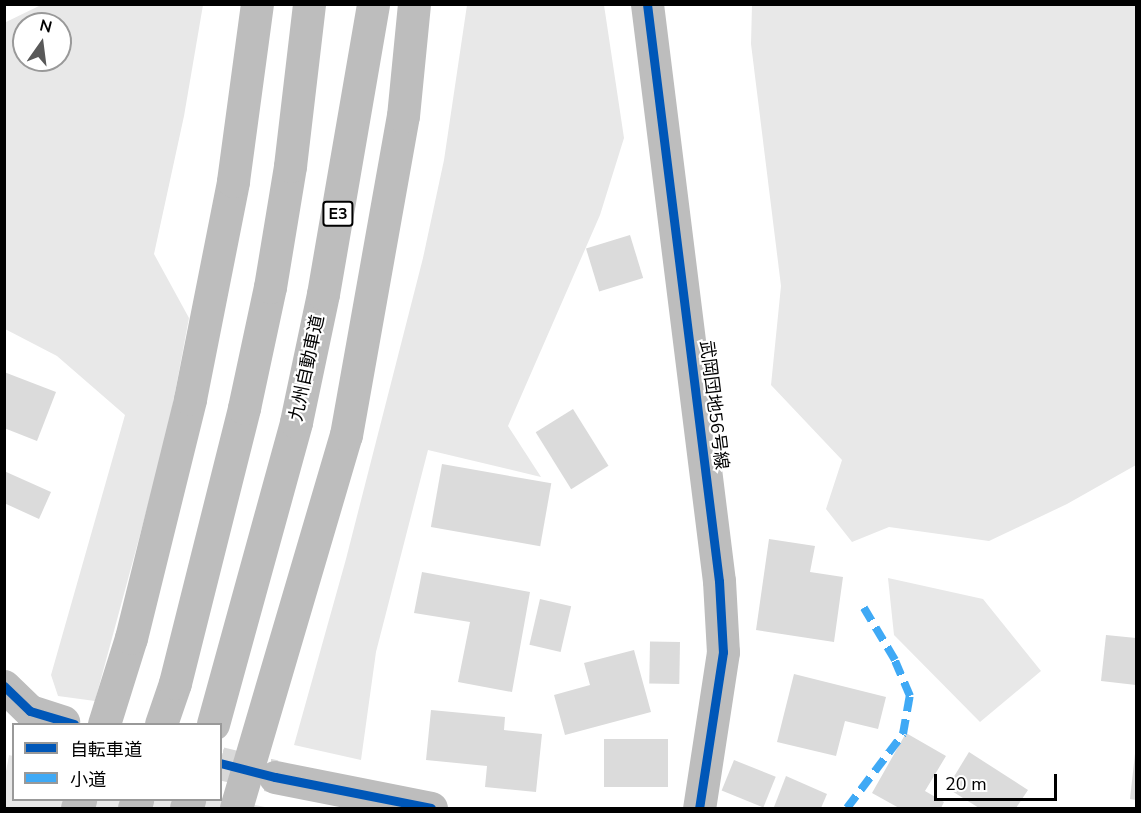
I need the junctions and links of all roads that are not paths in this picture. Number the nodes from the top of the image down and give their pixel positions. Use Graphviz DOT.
graph roads {
  1 [pos="256,4"];
  2 [pos="309,4"];
  3 [pos="373,4"];
  4 [pos="414,4"];
  5 [pos="647,4"];
  6 [pos="4,686"];
  7 [pos="63,722"];
  8 [pos="104,723"];
  9 [pos="161,723"];
  10 [pos="213,723"];
  11 [pos="275,777"];
  12 [pos="236,808"];
  13 [pos="431,808"];
  14 [pos="699,808"];
  1 -- 8 [label="main road"];
  2 -- 9 [label="main road"];
  3 -- 10 [label="main road, 九州自動車道 / E3"];
  4 -- 12 [label="main road"];
  5 -- 14 [label="main road, 武岡団地56号線"];
  6 -- 7 [label="main road"];
  11 -- 13 [label="main road"];
}
